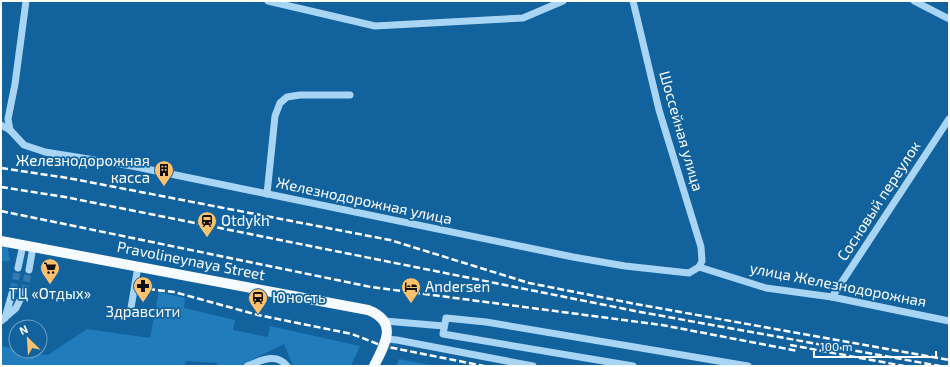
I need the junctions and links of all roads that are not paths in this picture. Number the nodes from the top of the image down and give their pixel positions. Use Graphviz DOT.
graph roads {
  1 [pos="26,1"];
  2 [pos="268,1"];
  3 [pos="563,1"];
  4 [pos="633,1"];
  5 [pos="914,1"];
  6 [pos="949,19"];
  7 [pos="350,95"];
  8 [pos="949,120"];
  9 [pos="1,125"];
  10 [pos="10,130"];
  11 [pos="267,194"];
  12 [pos="1,241"];
  13 [pos="28,246"];
  14 [pos="138,266"];
  15 [pos="699,267"];
  16 [pos="18,268"];
  17 [pos="29,270"];
  18 [pos="13,290"];
  19 [pos="24,292"];
  20 [pos="832,297"];
  21 [pos="131,308"];
  22 [pos="3,320"];
  23 [pos="384,321"];
  24 [pos="949,321"];
  25 [pos="444,326"];
  26 [pos="386,339"];
  27 [pos="247,366"];
  28 [pos="287,366"];
  29 [pos="374,366"];
  30 [pos="533,366"];
  31 [pos="633,366"];
  32 [pos="748,366"];
  1 -- 10 [label="street"];
  2 -- 3 [label="street"];
  4 -- 15 [label="street, Шоссейная улица"];
  5 -- 6 [label="street"];
  7 -- 11 [label="street"];
  8 -- 20 [label="street, Сосновый переулок"];
  9 -- 10 [label="street"];
  10 -- 11 [label="street, Железнодорожная улица"];
  11 -- 15 [label="street, Железнодорожная улица"];
  12 -- 13 [label="main road, Pravolineynaya Street"];
  13 -- 14 [label="main road, Pravolineynaya Street"];
  13 -- 16 [label="street"];
  13 -- 17 [label="street"];
  14 -- 21 [label="street"];
  14 -- 23 [label="main road, Pravolineynaya Street"];
  15 -- 20 [label="street, улица Железнодорожная"];
  18 -- 22 [label="street"];
  19 -- 22 [label="street"];
  20 -- 24 [label="street, улица Железнодорожная"];
  23 -- 25 [label="street"];
  23 -- 26 [label="main road"];
  25 -- 31 [label="street"];
  25 -- 32 [label="street"];
  26 -- 29 [label="main road"];
  26 -- 30 [label="street"];
  27 -- 28 [label="street"];
}
